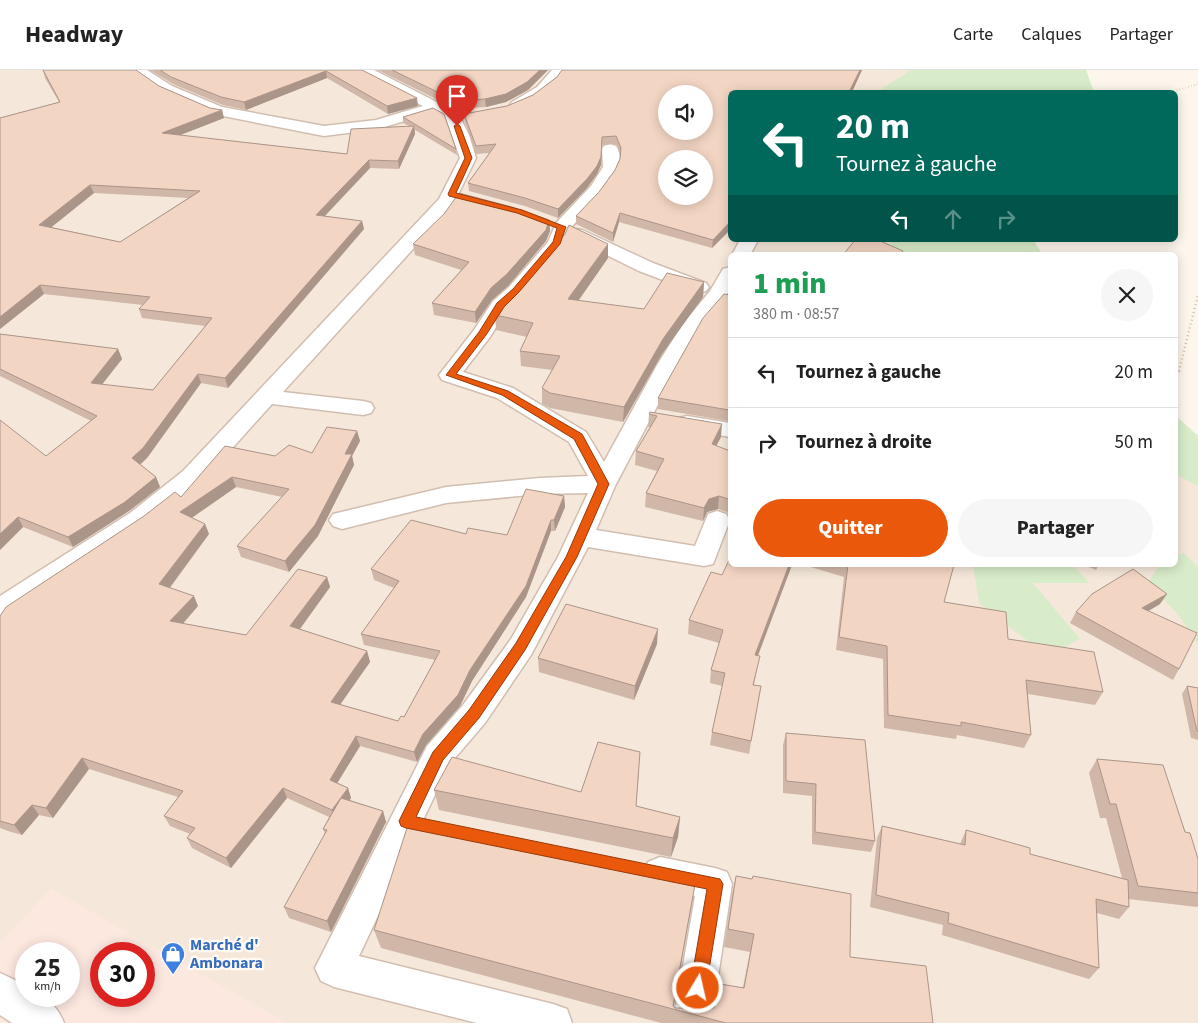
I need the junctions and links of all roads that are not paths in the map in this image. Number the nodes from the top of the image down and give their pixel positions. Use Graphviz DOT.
graph roads {
  1 [pos="138,70"];
  2 [pos="363,70"];
  3 [pos="559,70"];
  4 [pos="434,107"];
  5 [pos="501,112"];
  6 [pos="610,149"];
  7 [pos="553,224"];
  8 [pos="726,288"];
  9 [pos="266,397"];
  10 [pos="363,408"];
  11 [pos="642,415"];
  12 [pos="728,430"];
  13 [pos="604,484"];
  14 [pos="342,520"];
  15 [pos="717,520"];
  16 [pos="580,537"];
  17 [pos="0,610"];
  18 [pos="628,866"];
  19 [pos="0,992"];
  20 [pos="45,1023"];
  21 [pos="552,1023"];
  22 [pos="692,1023"];
  1 -- 4 [label="street"];
  2 -- 4 [label="street"];
  3 -- 5 [label="street"];
  4 -- 9 [label="street"];
  6 -- 7 [label="street"];
  7 -- 8 [label="street"];
  7 -- 13 [label="street"];
  8 -- 11 [label="street"];
  9 -- 10 [label="street"];
  9 -- 17 [label="street"];
  11 -- 12 [label="street"];
  11 -- 13 [label="street"];
  13 -- 14 [label="street"];
  13 -- 16 [label="street"];
  15 -- 16 [label="street"];
  16 -- 21 [label="street"];
  18 -- 22 [label="street"];
  19 -- 20 [label="street"];
}
